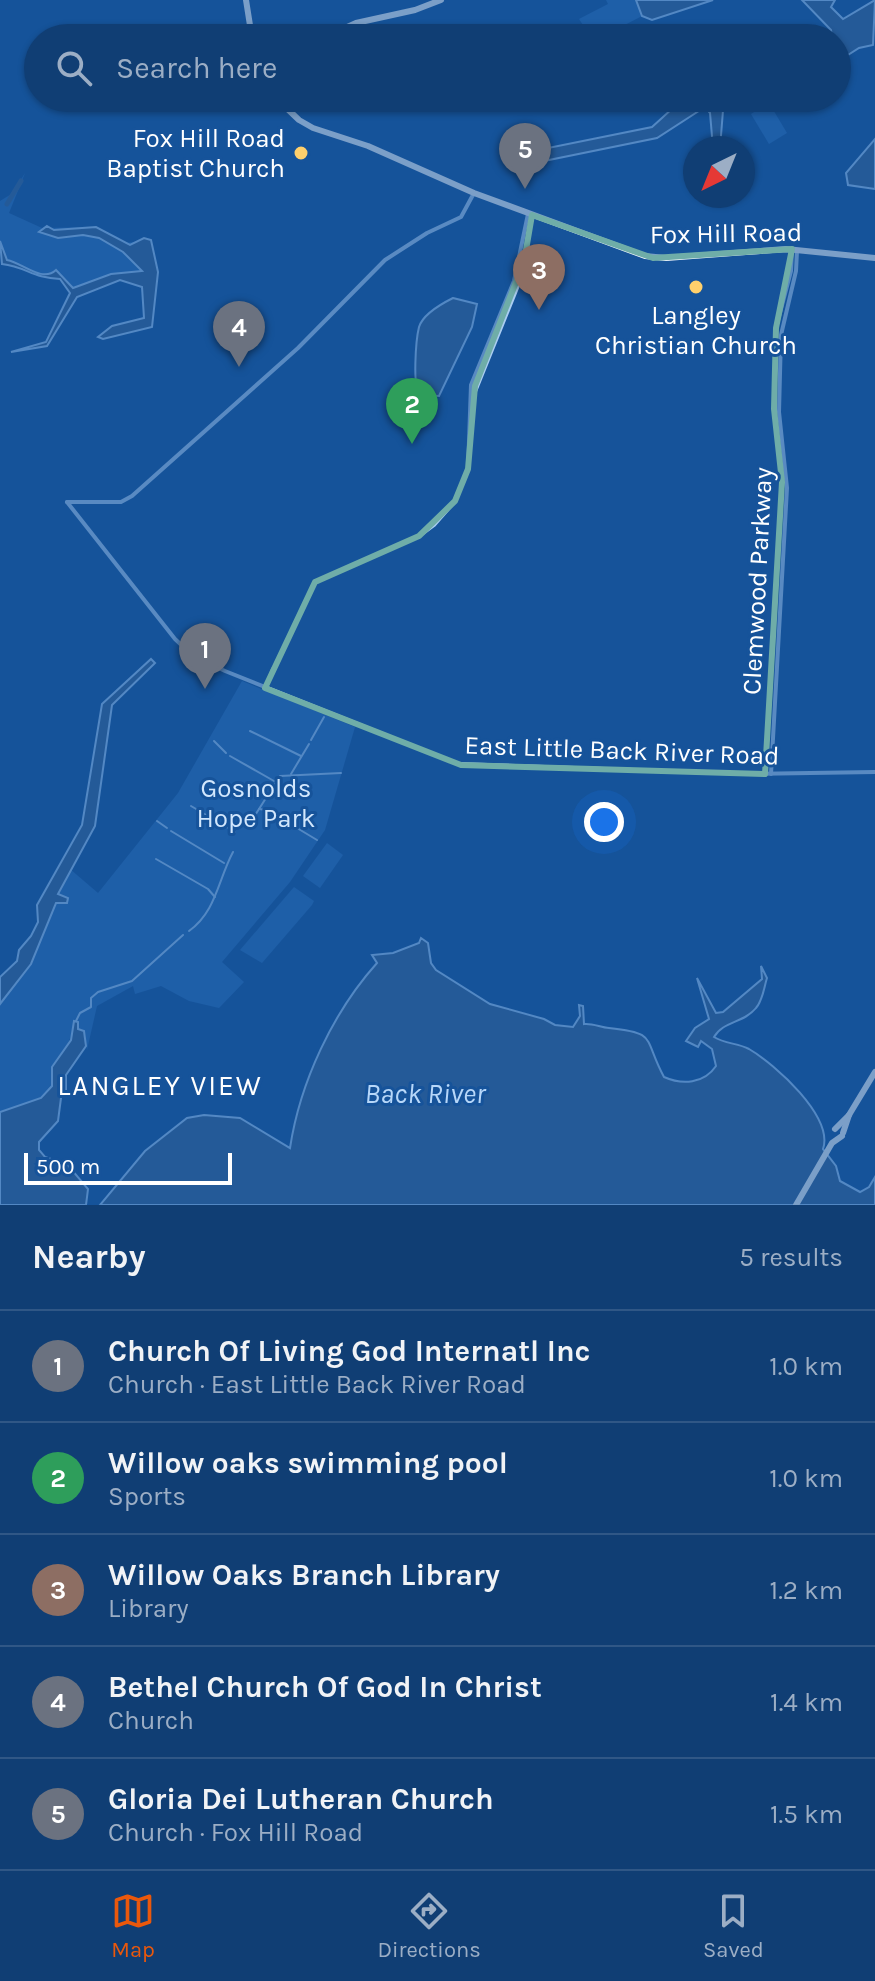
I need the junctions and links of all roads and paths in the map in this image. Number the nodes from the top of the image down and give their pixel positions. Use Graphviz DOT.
graph roads {
  1 [pos="246,0"];
  2 [pos="441,0"];
  3 [pos="250,24"];
  4 [pos="354,24"];
  5 [pos="292,112"];
  6 [pos="474,193"];
  7 [pos="530,214"];
  8 [pos="794,249"];
  9 [pos="875,258"];
  10 [pos="265,688"];
  11 [pos="875,772"];
  12 [pos="768,774"];
  13 [pos="875,1072"];
  14 [pos="849,1115"];
  15 [pos="830,1147"];
  16 [pos="796,1205"];
  1 -- 3 [label="main road"];
  2 -- 4 [label="main road"];
  5 -- 6 [label="main road, Fox Hill Road"];
  6 -- 7 [label="main road, Fox Hill Road"];
  6 -- 10 [label="street, East Little Back River Road"];
  7 -- 8 [label="main road, Fox Hill Road"];
  7 -- 10 [label="street"];
  8 -- 9 [label="main road, Fox Hill Road"];
  8 -- 12 [label="street, Clemwood Parkway"];
  10 -- 12 [label="street, East Little Back River Road"];
  11 -- 12 [label="street, East Little Back River Road"];
  13 -- 14 [label="main road"];
  14 -- 15 [label="main road"];
  14 -- 15 [label="main road"];
  15 -- 16 [label="main road"];
}
